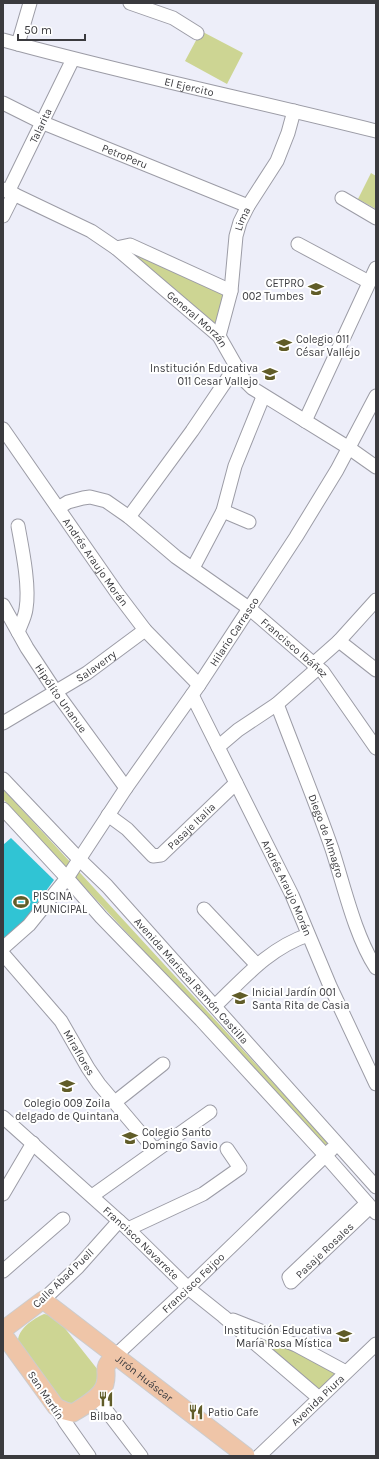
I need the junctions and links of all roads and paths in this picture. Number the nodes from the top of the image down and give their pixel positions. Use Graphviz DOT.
graph roads {
  1 [pos="30,3"];
  2 [pos="130,3"];
  3 [pos="197,33"];
  4 [pos="3,40"];
  5 [pos="18,44"];
  6 [pos="73,60"];
  7 [pos="3,103"];
  8 [pos="294,111"];
  9 [pos="42,122"];
  10 [pos="376,131"];
  11 [pos="8,192"];
  12 [pos="342,198"];
  13 [pos="248,206"];
  14 [pos="3,216"];
  15 [pos="376,218"];
  16 [pos="298,244"];
  17 [pos="116,248"];
  18 [pos="376,268"];
  19 [pos="369,282"];
  20 [pos="231,291"];
  21 [pos="218,336"];
  22 [pos="236,366"];
  23 [pos="376,396"];
  24 [pos="263,397"];
  25 [pos="305,421"];
  26 [pos="3,430"];
  27 [pos="349,448"];
  28 [pos="376,468"];
  29 [pos="58,508"];
  30 [pos="223,511"];
  31 [pos="129,517"];
  32 [pos="249,522"];
  33 [pos="18,526"];
  34 [pos="193,568"];
  35 [pos="376,600"];
  36 [pos="3,605"];
  37 [pos="250,609"];
  38 [pos="145,630"];
  39 [pos="18,632"];
  40 [pos="339,641"];
  41 [pos="315,666"];
  42 [pos="376,670"];
  43 [pos="196,690"];
  44 [pos="56,692"];
  45 [pos="277,704"];
  46 [pos="3,724"];
  47 [pos="218,747"];
  48 [pos="376,748"];
  49 [pos="3,779"];
  50 [pos="236,783"];
  51 [pos="126,788"];
  52 [pos="3,809"];
  53 [pos="108,815"];
  54 [pos="79,859"];
  55 [pos="67,878"];
  56 [pos="204,909"];
  57 [pos="308,935"];
  58 [pos="3,948"];
  59 [pos="3,954"];
  60 [pos="257,965"];
  61 [pos="376,968"];
  62 [pos="215,1006"];
  63 [pos="163,1064"];
  64 [pos="376,1084"];
  65 [pos="115,1102"];
  66 [pos="210,1112"];
  67 [pos="4,1120"];
  68 [pos="33,1143"];
  69 [pos="337,1144"];
  70 [pos="226,1148"];
  71 [pos="155,1150"];
  72 [pos="325,1155"];
  73 [pos="376,1187"];
  74 [pos="3,1194"];
  75 [pos="92,1196"];
  76 [pos="371,1208"];
  77 [pos="63,1219"];
  78 [pos="123,1225"];
  79 [pos="3,1271"];
  80 [pos="188,1288"];
  81 [pos="43,1300"];
  82 [pos="223,1316"];
  83 [pos="3,1330"];
  84 [pos="3,1334"];
  85 [pos="376,1344"];
  86 [pos="115,1356"];
  87 [pos="346,1372"];
  88 [pos="96,1397"];
  89 [pos="319,1398"];
  90 [pos="56,1407"];
  91 [pos="89,1456"];
  92 [pos="141,1456"];
  93 [pos="246,1456"];
  94 [pos="258,1456"];
  1 -- 5 [label="street"];
  2 -- 3 [label="street"];
  4 -- 5 [label="street, El Ejercito"];
  5 -- 6 [label="street, El Ejercito"];
  6 -- 8 [label="street, El Ejercito"];
  6 -- 9 [label="street, Talarita"];
  7 -- 9 [label="street, PetroPeru"];
  8 -- 10 [label="street, El Ejercito"];
  8 -- 13 [label="street, Lima"];
  9 -- 11 [label="street, Talarita"];
  9 -- 13 [label="street, PetroPeru"];
  11 -- 14 [label="street, Talarita"];
  11 -- 17 [label="street, General Morzán"];
  12 -- 15 [label="street"];
  13 -- 20 [label="street, Lima"];
  16 -- 19 [label="street"];
  17 -- 20 [label="street"];
  17 -- 21 [label="street, General Morzán"];
  18 -- 19 [label="street"];
  19 -- 25 [label="street"];
  20 -- 21 [label="street, Lima"];
  21 -- 22 [label="street, General Morzán"];
  22 -- 24 [label="street, General Morzán"];
  22 -- 31 [label="street"];
  23 -- 27 [label="street, Hilario Carrasco"];
  24 -- 25 [label="street, General Morzán"];
  24 -- 30 [label="street"];
  25 -- 27 [label="street, General Morzán"];
  26 -- 29 [label="street, Andrés Araujo Morán"];
  27 -- 28 [label="street, General Morzán"];
  27 -- 37 [label="street, Hilario Carrasco"];
  29 -- 31 [label="street, Francisco Ibáñez"];
  29 -- 38 [label="street, Andrés Araujo Morán"];
  30 -- 32 [label="street"];
  30 -- 34 [label="street"];
  31 -- 34 [label="street, Francisco Ibáñez"];
  33 -- 39 [label="street"];
  34 -- 37 [label="street, Francisco Ibáñez"];
  35 -- 40 [label="street"];
  36 -- 39 [label="street, Hipólito Unanue"];
  37 -- 41 [label="street, Francisco Ibáñez"];
  37 -- 43 [label="street, Hilario Carrasco"];
  38 -- 43 [label="street, Andrés Araujo Morán"];
  38 -- 44 [label="street, Salaverry"];
  39 -- 44 [label="street, Hipólito Unanue"];
  40 -- 41 [label="street"];
  40 -- 42 [label="street"];
  41 -- 45 [label="street"];
  41 -- 48 [label="street, Francisco Ibáñez"];
  43 -- 47 [label="street, Andrés Araujo Morán"];
  43 -- 51 [label="street, Hilario Carrasco"];
  44 -- 46 [label="street, Salaverry"];
  44 -- 51 [label="street, Hipólito Unanue"];
  45 -- 47 [label="street"];
  45 -- 61 [label="street, Diego de Almagro"];
  47 -- 50 [label="street, Andrés Araujo Morán"];
  49 -- 54 [label="street, Avenida Mariscal Ramón Castilla"];
  50 -- 53 [label="street, Pasaje Italia"];
  50 -- 57 [label="street, Andrés Araujo Morán"];
  51 -- 53 [label="street, Hilario Carrasco"];
  52 -- 55 [label="street, Avenida Mariscal Ramón Castilla"];
  53 -- 54 [label="street, Hilario Carrasco"];
  54 -- 55 [label="street, Hilario Carrasco"];
  54 -- 62 [label="street, Avenida Mariscal Ramón Castilla"];
  55 -- 58 [label="street, Hilario Carrasco"];
  55 -- 72 [label="street, Avenida Mariscal Ramón Castilla"];
  56 -- 60 [label="street"];
  57 -- 60 [label="street"];
  57 -- 64 [label="street, Andrés Araujo Morán"];
  59 -- 65 [label="street, Miraflores"];
  60 -- 62 [label="street"];
  62 -- 69 [label="street, Avenida Mariscal Ramón Castilla"];
  63 -- 65 [label="street"];
  65 -- 71 [label="street, Miraflores"];
  66 -- 71 [label="street"];
  67 -- 68 [label="street, Francisco Navarrete"];
  68 -- 74 [label="street"];
  68 -- 75 [label="street, Francisco Navarrete"];
  69 -- 72 [label="street, Francisco Feijoo"];
  69 -- 73 [label="street, Avenida Mariscal Ramón Castilla"];
  70 -- 78 [label="street"];
  71 -- 75 [label="street"];
  72 -- 76 [label="street, Avenida Mariscal Ramón Castilla"];
  72 -- 80 [label="street, Francisco Feijoo"];
  75 -- 78 [label="street, Francisco Navarrete"];
  76 -- 76 [label="street, Pasaje Rosales"];
  77 -- 79 [label="street"];
  78 -- 80 [label="street, Francisco Navarrete"];
  78 -- 81 [label="street, Calle Abad Puell"];
  80 -- 82 [label="street, Francisco Navarrete"];
  80 -- 86 [label="street, Francisco Feijoo"];
  81 -- 83 [label="main road, Calle Abad Puell"];
  81 -- 86 [label="main road, Jirón Huáscar"];
  82 -- 87 [label="street"];
  82 -- 89 [label="street, Francisco Navarrete"];
  84 -- 90 [label="main road, San Martín"];
  85 -- 87 [label="street, Avenida Piura"];
  86 -- 88 [label="main road, Francisco Feijoo"];
  86 -- 93 [label="main road, Jirón Huáscar"];
  87 -- 89 [label="street, Avenida Piura"];
  88 -- 90 [label="main road, Francisco Feijoo"];
  88 -- 92 [label="street"];
  89 -- 94 [label="street, Avenida Piura"];
  90 -- 91 [label="street, San Martín"];
}
